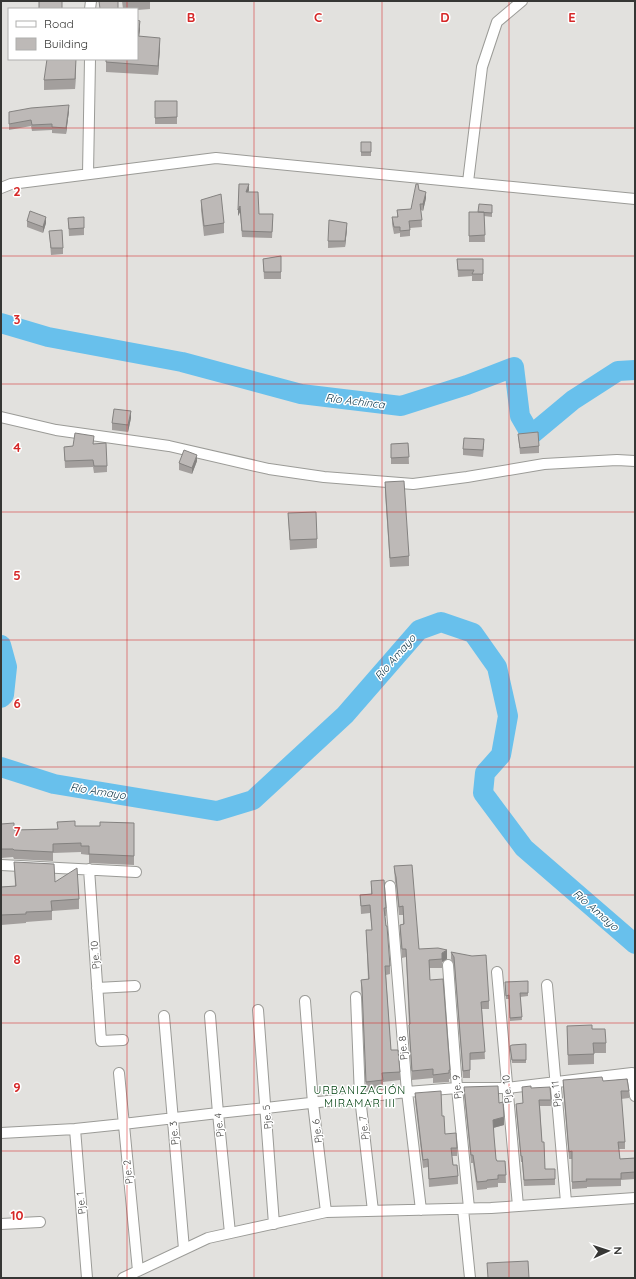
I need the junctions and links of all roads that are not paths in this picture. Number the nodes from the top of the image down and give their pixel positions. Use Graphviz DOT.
graph roads {
  1 [pos="522,1"];
  2 [pos="90,60"];
  3 [pos="88,174"];
  4 [pos="468,182"];
  5 [pos="1,188"];
  6 [pos="635,199"];
  7 [pos="1,417"];
  8 [pos="635,461"];
  9 [pos="1,865"];
  10 [pos="89,869"];
  11 [pos="136,872"];
  12 [pos="390,886"];
  13 [pos="448,965"];
  14 [pos="497,972"];
  15 [pos="135,986"];
  16 [pos="547,986"];
  17 [pos="97,988"];
  18 [pos="356,996"];
  19 [pos="304,1001"];
  20 [pos="258,1010"];
  21 [pos="164,1016"];
  22 [pos="210,1016"];
  23 [pos="123,1040"];
  24 [pos="119,1073"];
  25 [pos="555,1083"];
  26 [pos="457,1088"];
  27 [pos="506,1088"];
  28 [pos="407,1092"];
  29 [pos="635,1096"];
  30 [pos="360,1097"];
  31 [pos="313,1103"];
  32 [pos="266,1108"];
  33 [pos="218,1112"];
  34 [pos="173,1118"];
  35 [pos="123,1124"];
  36 [pos="75,1129"];
  37 [pos="1,1133"];
  38 [pos="635,1198"];
  39 [pos="566,1202"];
  40 [pos="518,1206"];
  41 [pos="466,1208"];
  42 [pos="421,1210"];
  43 [pos="373,1211"];
  44 [pos="326,1212"];
  45 [pos="40,1222"];
  46 [pos="1,1224"];
  47 [pos="274,1224"];
  48 [pos="230,1233"];
  49 [pos="184,1249"];
  50 [pos="138,1271"];
  51 [pos="87,1278"];
  52 [pos="123,1278"];
  53 [pos="470,1278"];
  1 -- 4 [label="street"];
  2 -- 3 [label="street"];
  3 -- 4 [label="street"];
  3 -- 5 [label="street"];
  4 -- 6 [label="street"];
  7 -- 8 [label="street"];
  9 -- 10 [label="street"];
  10 -- 11 [label="street"];
  10 -- 17 [label="street, Pje. 10"];
  12 -- 28 [label="street, Pje. 8"];
  13 -- 26 [label="street, Pje. 9"];
  14 -- 27 [label="street, Pje. 10"];
  15 -- 17 [label="street"];
  16 -- 25 [label="street, Pje. 11"];
  17 -- 23 [label="street, Pje. 10"];
  18 -- 30 [label="street, Pje. 7"];
  19 -- 31 [label="street, Pje. 6"];
  20 -- 32 [label="street, Pje. 5"];
  21 -- 34 [label="street, Pje. 3"];
  22 -- 33 [label="street, Pje. 4"];
  24 -- 35 [label="street, Pje. 2"];
  25 -- 27 [label="street"];
  25 -- 29 [label="street"];
  25 -- 39 [label="street, Pje. 11"];
  26 -- 27 [label="street"];
  26 -- 28 [label="street"];
  26 -- 41 [label="street, Pje. 9"];
  27 -- 40 [label="street, Pje. 10"];
  28 -- 30 [label="street"];
  28 -- 42 [label="street, Pje. 8"];
  30 -- 31 [label="street"];
  30 -- 43 [label="street, Pje. 7"];
  31 -- 32 [label="street"];
  31 -- 44 [label="street, Pje. 6"];
  32 -- 33 [label="street"];
  32 -- 47 [label="street, Pje. 5"];
  33 -- 34 [label="street"];
  33 -- 48 [label="street, Pje. 4"];
  34 -- 35 [label="street"];
  34 -- 49 [label="street, Pje. 3"];
  35 -- 36 [label="street"];
  35 -- 50 [label="street, Pje. 2"];
  36 -- 37 [label="street"];
  36 -- 51 [label="street, Pje. 1"];
  38 -- 39 [label="street"];
  39 -- 40 [label="street"];
  40 -- 41 [label="street"];
  41 -- 42 [label="street"];
  41 -- 53 [label="street, Pje. 9"];
  42 -- 43 [label="street"];
  43 -- 44 [label="street"];
  44 -- 47 [label="street"];
  45 -- 46 [label="street"];
  47 -- 48 [label="street"];
  48 -- 49 [label="street"];
  49 -- 50 [label="street"];
  50 -- 52 [label="street"];
}
